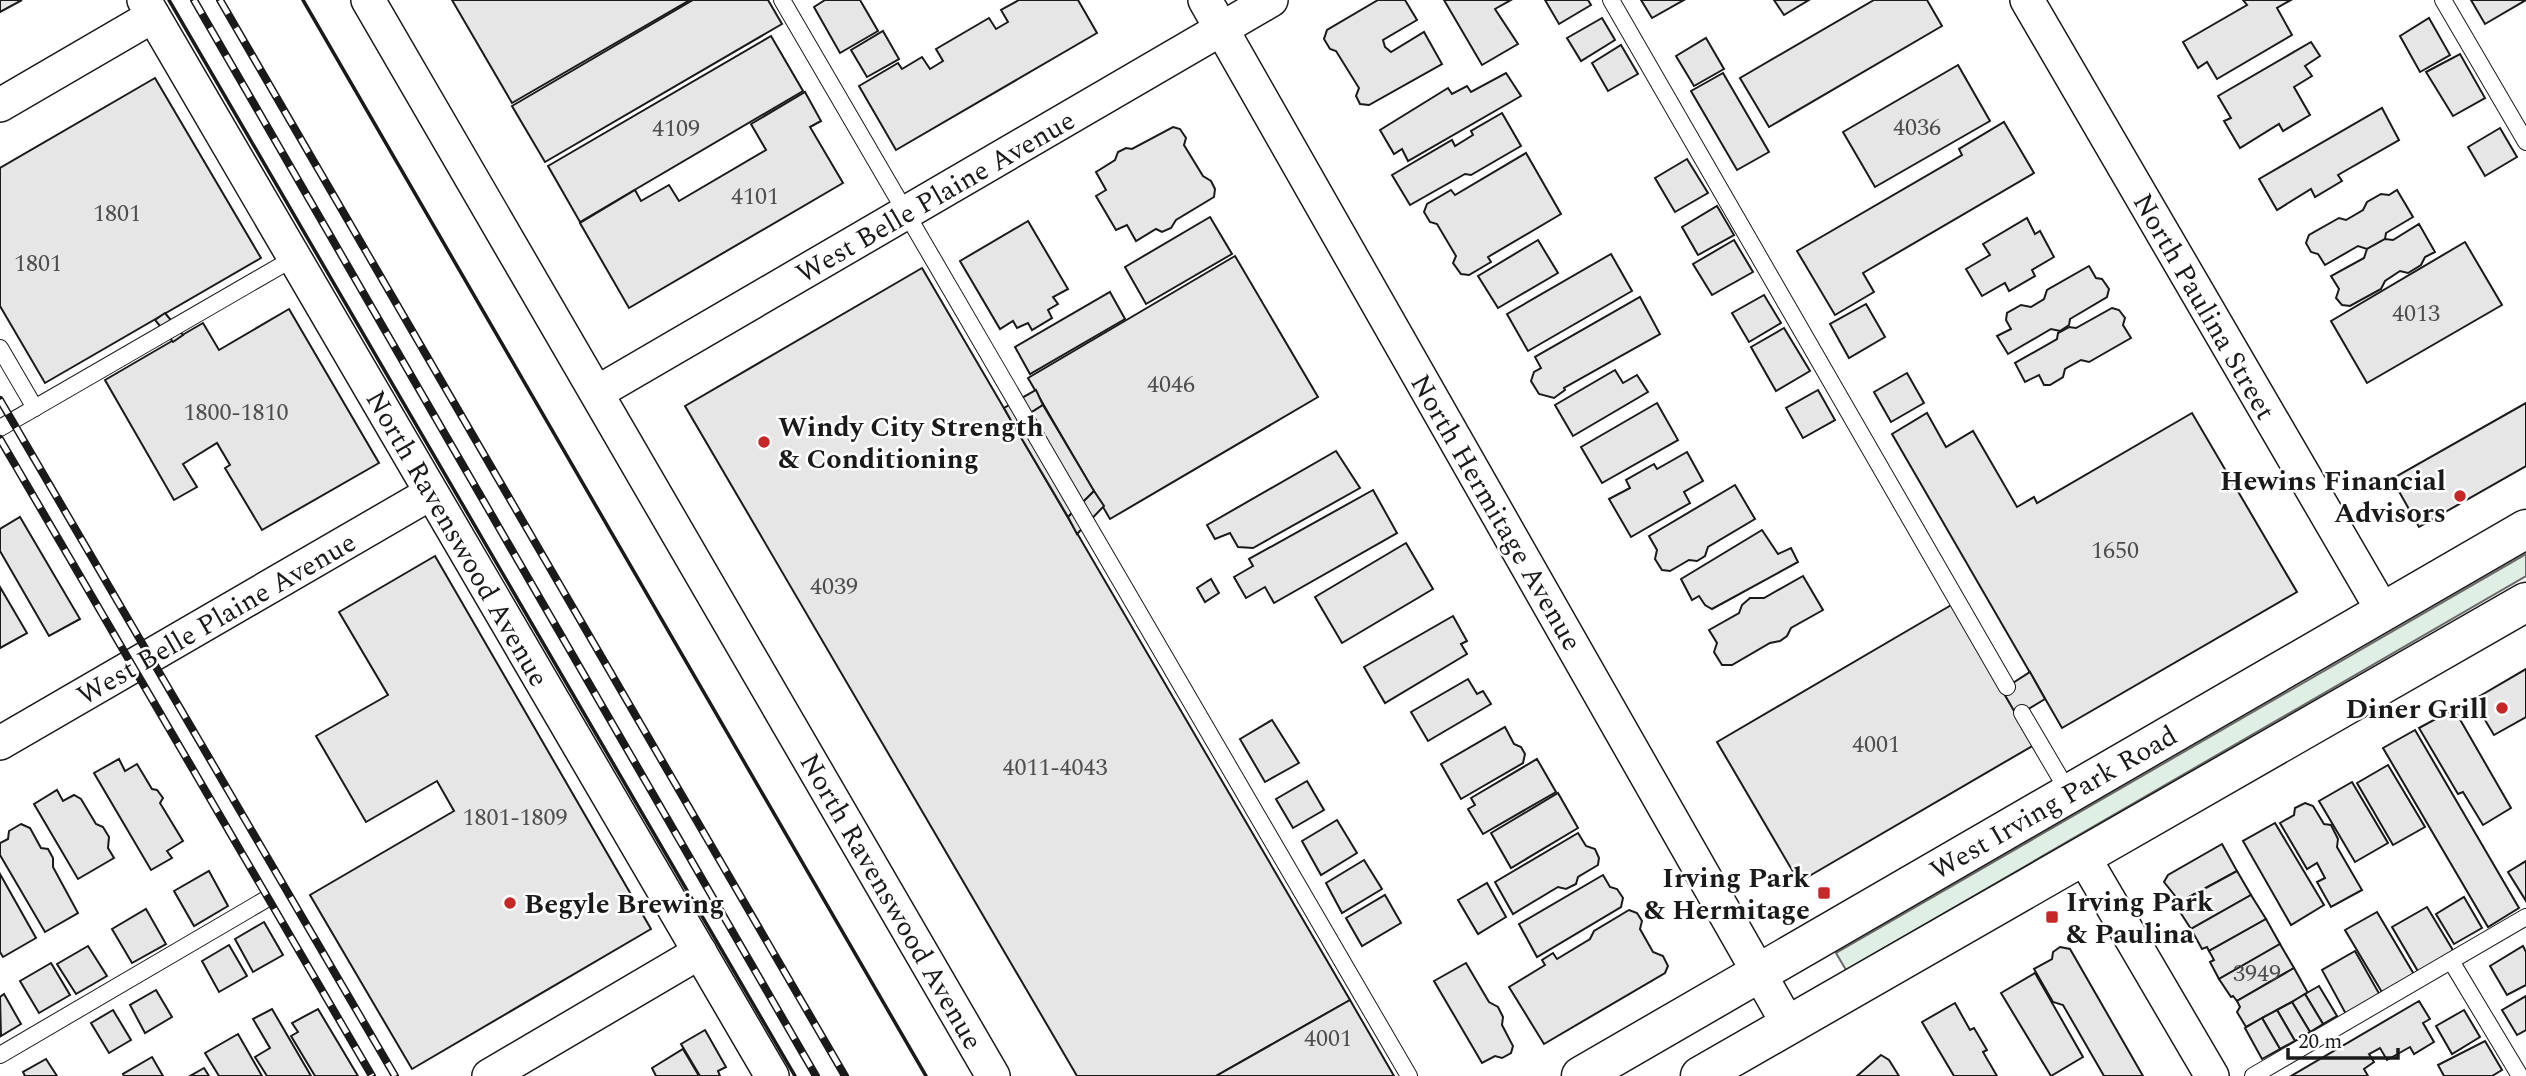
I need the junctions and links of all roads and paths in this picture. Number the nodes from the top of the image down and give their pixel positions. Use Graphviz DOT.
graph roads {
  1 [pos="368,0"];
  2 [pos="782,0"];
  3 [pos="1205,0"];
  4 [pos="1271,0"];
  5 [pos="1611,0"];
  6 [pos="2027,0"];
  7 [pos="2443,0"];
  8 [pos="148,8"];
  9 [pos="1222,29"];
  10 [pos="0,105"];
  11 [pos="2526,142"];
  12 [pos="906,213"];
  13 [pos="294,258"];
  14 [pos="0,348"];
  15 [pos="598,392"];
  16 [pos="34,408"];
  17 [pos="0,428"];
  18 [pos="431,493"];
  19 [pos="2526,529"];
  20 [pos="2526,602"];
  21 [pos="2383,611"];
  22 [pos="140,662"];
  23 [pos="2007,687"];
  24 [pos="2022,713"];
  25 [pos="0,743"];
  26 [pos="2068,793"];
  27 [pos="2083,856"];
  28 [pos="275,894"];
  29 [pos="2526,917"];
  30 [pos="700,952"];
  31 [pos="2451,961"];
  32 [pos="1758,972"];
  33 [pos="1788,1024"];
  34 [pos="0,1055"];
  35 [pos="1595,1073"];
  36 [pos="382,1076"];
  37 [pos="489,1076"];
  38 [pos="772,1076"];
  39 [pos="993,1076"];
  40 [pos="1409,1076"];
  41 [pos="1700,1076"];
  42 [pos="2212,1076"];
  43 [pos="2253,1076"];
  44 [pos="2520,1076"];
  1 -- 15 [label="street, North Ravenswood Avenue"];
  2 -- 12 [label="lane"];
  3 -- 9 [label="street, North Hermitage Avenue"];
  4 -- 9 [label="street, West Belle Plaine Avenue"];
  5 -- 23 [label="lane"];
  6 -- 21 [label="street, North Paulina Street"];
  7 -- 11 [label="lane"];
  8 -- 10 [label="street"];
  8 -- 13 [label="street, North Ravenswood Avenue"];
  9 -- 12 [label="street, West Belle Plaine Avenue"];
  9 -- 32 [label="street, North Hermitage Avenue"];
  12 -- 15 [label="street, West Belle Plaine Avenue"];
  12 -- 40 [label="lane"];
  13 -- 16 [label="lane"];
  13 -- 18 [label="street, North Ravenswood Avenue"];
  14 -- 16 [label="lane"];
  15 -- 39 [label="street, North Ravenswood Avenue"];
  16 -- 17 [label="lane"];
  18 -- 22 [label="street, West Belle Plaine Avenue"];
  18 -- 30 [label="street, North Ravenswood Avenue"];
  19 -- 21 [label="main road, West Irving Park Road"];
  20 -- 27 [label="main road"];
  21 -- 26 [label="main road, West Irving Park Road"];
  22 -- 25 [label="street, West Belle Plaine Avenue"];
  22 -- 28 [label="lane"];
  24 -- 26 [label="lane"];
  26 -- 32 [label="main road, West Irving Park Road"];
  27 -- 33 [label="main road"];
  27 -- 42 [label="street"];
  28 -- 34 [label="lane"];
  28 -- 36 [label="lane"];
  29 -- 31 [label="lane"];
  30 -- 37 [label="street"];
  30 -- 38 [label="street, North Ravenswood Avenue"];
  31 -- 43 [label="lane"];
  31 -- 44 [label="lane"];
  32 -- 33 [label="street, North Hermitage Avenue"];
  32 -- 35 [label="main road, West Irving Park Road"];
  33 -- 41 [label="main road"];
}
